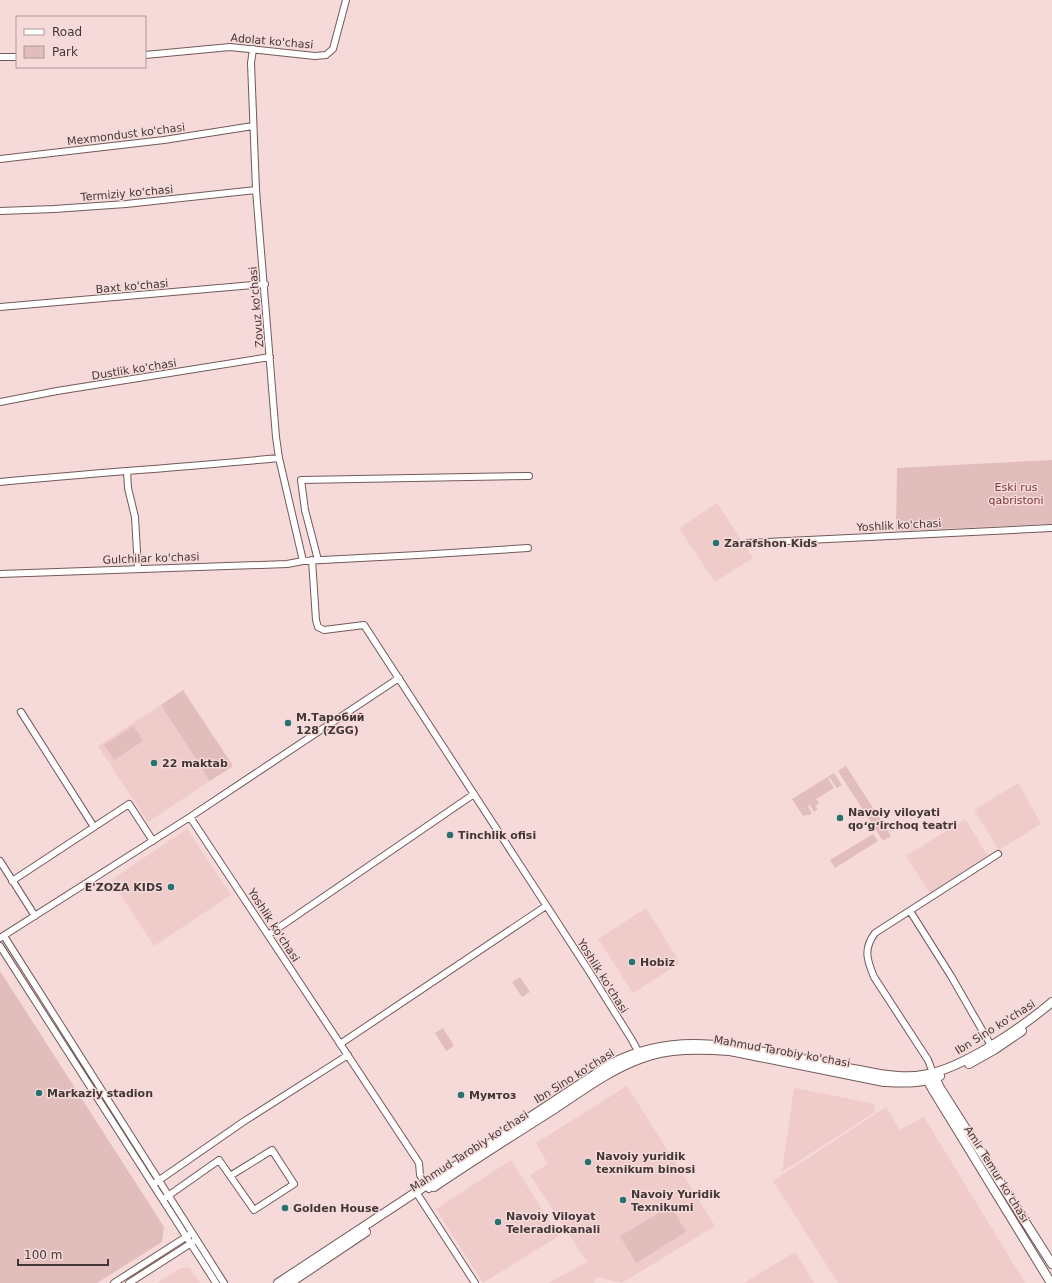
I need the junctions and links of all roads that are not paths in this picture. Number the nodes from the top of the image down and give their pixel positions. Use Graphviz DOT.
graph roads {
  1 [pos="346,0"];
  2 [pos="253,49"];
  3 [pos="146,55"];
  4 [pos="0,56"];
  5 [pos="16,57"];
  6 [pos="254,126"];
  7 [pos="0,159"];
  8 [pos="256,190"];
  9 [pos="0,211"];
  10 [pos="265,284"];
  11 [pos="0,307"];
  12 [pos="270,357"];
  13 [pos="0,402"];
  14 [pos="279,458"];
  15 [pos="127,471"];
  16 [pos="529,476"];
  17 [pos="0,482"];
  18 [pos="1052,528"];
  19 [pos="748,543"];
  20 [pos="528,548"];
  21 [pos="315,560"];
  22 [pos="303,561"];
  23 [pos="138,568"];
  24 [pos="0,574"];
  25 [pos="399,678"];
  26 [pos="21,712"];
  27 [pos="474,794"];
  28 [pos="190,817"];
  29 [pos="94,828"];
  30 [pos="153,841"];
  31 [pos="998,854"];
  32 [pos="0,861"];
  33 [pos="12,881"];
  34 [pos="546,906"];
  35 [pos="910,911"];
  36 [pos="35,916"];
  37 [pos="268,935"];
  38 [pos="2,937"];
  39 [pos="0,946"];
  40 [pos="1052,1002"];
  41 [pos="1052,1009"];
  42 [pos="340,1044"];
  43 [pos="992,1048"];
  44 [pos="348,1055"];
  45 [pos="640,1055"];
  46 [pos="930,1076"];
  47 [pos="230,1176"];
  48 [pos="158,1180"];
  49 [pos="152,1185"];
  50 [pos="428,1187"];
  51 [pos="417,1194"];
  52 [pos="168,1196"];
  53 [pos="162,1200"];
  54 [pos="192,1233"];
  55 [pos="186,1237"];
  56 [pos="196,1240"];
  57 [pos="190,1244"];
  58 [pos="1052,1264"];
  59 [pos="114,1283"];
  60 [pos="129,1283"];
  61 [pos="216,1283"];
  62 [pos="224,1283"];
  63 [pos="278,1283"];
  64 [pos="290,1283"];
  65 [pos="475,1283"];
  66 [pos="1051,1283"];
  1 -- 2 [label="street, Adolat ko'chasi"];
  2 -- 3 [label="street, Adolat ko'chasi"];
  2 -- 6 [label="street, Zovuz ko'chasi"];
  4 -- 5 [label="street"];
  6 -- 7 [label="street, Mexmondust ko'chasi"];
  6 -- 8 [label="street, Zovuz ko'chasi"];
  8 -- 9 [label="street, Termiziy ko'chasi"];
  8 -- 10 [label="street, Zovuz ko'chasi"];
  10 -- 11 [label="street, Baxt ko'chasi"];
  10 -- 12 [label="street, Zovuz ko'chasi"];
  12 -- 13 [label="street, Dustlik ko'chasi"];
  12 -- 14 [label="street, Zovuz ko'chasi"];
  14 -- 15 [label="street"];
  14 -- 22 [label="street, Zovuz ko'chasi"];
  15 -- 17 [label="street"];
  15 -- 23 [label="street"];
  16 -- 21 [label="street"];
  18 -- 19 [label="street, Yoshlik ko'chasi"];
  20 -- 21 [label="street, Gulchilar ko'chasi"];
  21 -- 22 [label="street, Gulchilar ko'chasi"];
  21 -- 25 [label="street, Yoshlik ko'chasi"];
  22 -- 23 [label="street, Gulchilar ko'chasi"];
  23 -- 24 [label="street, Gulchilar ko'chasi"];
  25 -- 27 [label="street, Yoshlik ko'chasi"];
  25 -- 28 [label="street"];
  26 -- 29 [label="street"];
  27 -- 34 [label="street, Yoshlik ko'chasi"];
  27 -- 37 [label="street"];
  28 -- 30 [label="street"];
  28 -- 37 [label="street, Yoshlik ko'chasi"];
  29 -- 30 [label="street"];
  29 -- 33 [label="street"];
  30 -- 36 [label="street"];
  31 -- 35 [label="street"];
  32 -- 33 [label="street"];
  33 -- 36 [label="street"];
  34 -- 42 [label="street"];
  34 -- 45 [label="street, Yoshlik ko'chasi"];
  35 -- 43 [label="street"];
  35 -- 46 [label="street"];
  36 -- 38 [label="street"];
  37 -- 42 [label="street, Yoshlik ko'chasi"];
  38 -- 48 [label="street"];
  39 -- 49 [label="street"];
  40 -- 43 [label="main road, Ibn Sino ko'chasi"];
  41 -- 43 [label="main road, Mahmud Tarobiy ko'chasi"];
  42 -- 44 [label="street, Yoshlik ko'chasi"];
  43 -- 46 [label="main road, Mahmud Tarobiy ko'chasi"];
  44 -- 48 [label="street"];
  44 -- 50 [label="street, Yoshlik ko'chasi"];
  45 -- 46 [label="main road, Mahmud Tarobiy ko'chasi"];
  45 -- 50 [label="main road, Mahmud Tarobiy ko'chasi"];
  46 -- 58 [label="main road, Amir Temur ko‘chasi"];
  46 -- 66 [label="main road, Amir Temur ko‘chasi"];
  47 -- 47 [label="street"];
  47 -- 52 [label="street"];
  48 -- 49 [label="street"];
  48 -- 52 [label="street"];
  49 -- 53 [label="street"];
  50 -- 51 [label="main road, Mahmud Tarobiy ko'chasi"];
  51 -- 63 [label="main road"];
  51 -- 64 [label="main road, Mahmud Tarobiy ko'chasi"];
  51 -- 65 [label="street"];
  52 -- 53 [label="street"];
  52 -- 54 [label="street"];
  53 -- 55 [label="street"];
  54 -- 55 [label="street"];
  54 -- 56 [label="street"];
  55 -- 57 [label="street"];
  55 -- 59 [label="street"];
  56 -- 57 [label="street"];
  56 -- 62 [label="street"];
  57 -- 60 [label="street"];
  57 -- 61 [label="street"];
}
